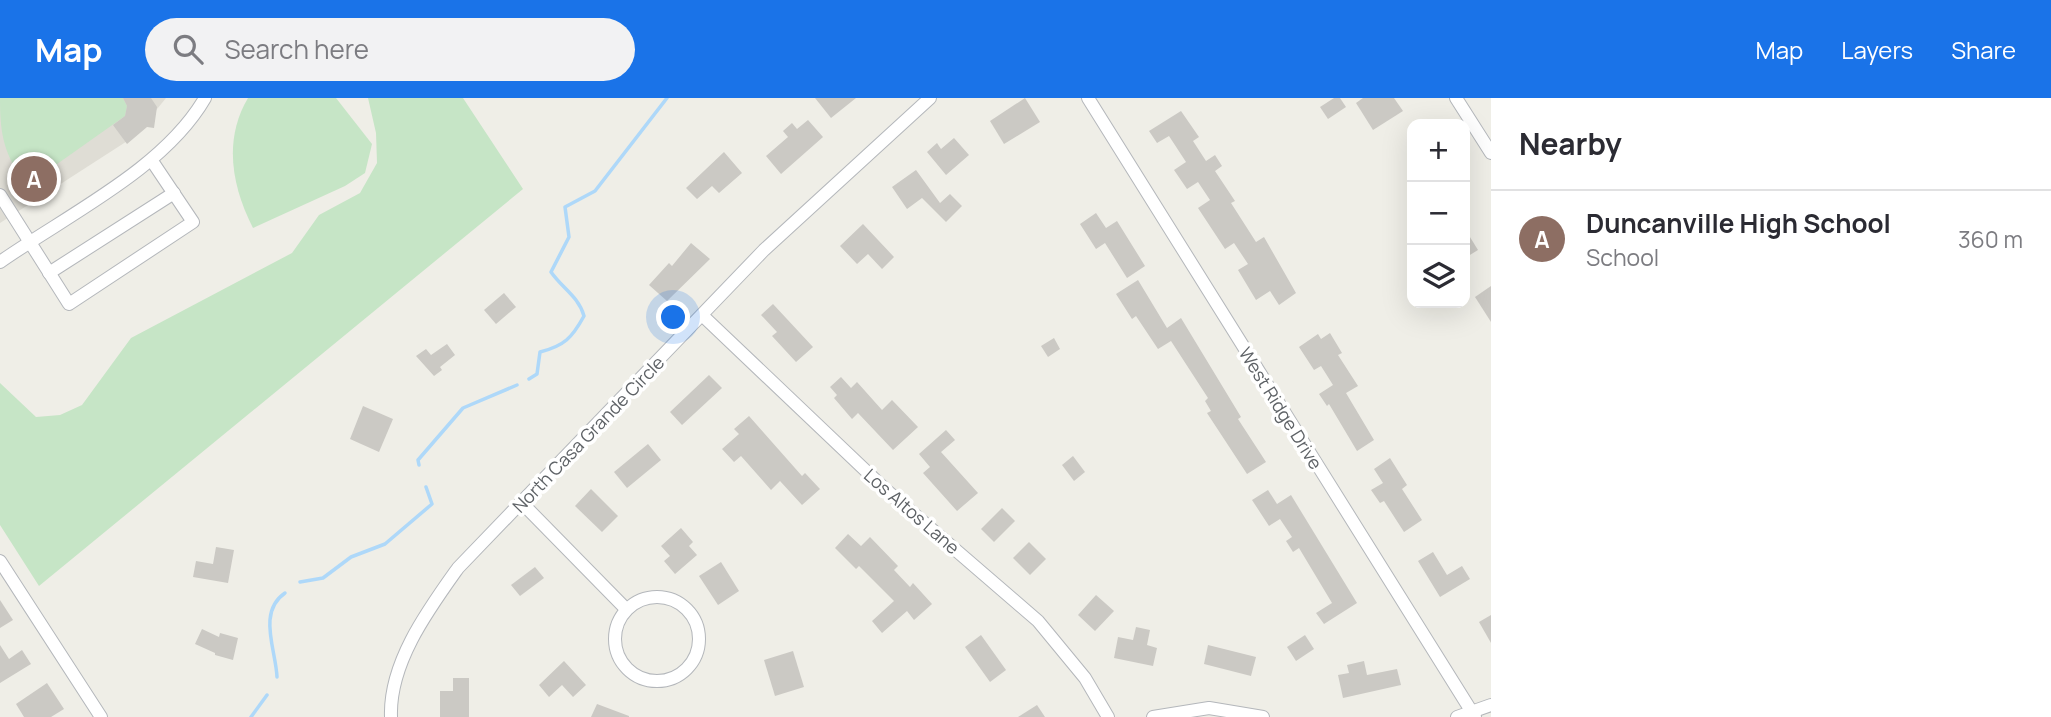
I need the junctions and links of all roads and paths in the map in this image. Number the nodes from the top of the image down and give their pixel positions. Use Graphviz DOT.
graph roads {
  1 [pos="205,98"];
  2 [pos="930,98"];
  3 [pos="1088,98"];
  4 [pos="1456,98"];
  5 [pos="1491,153"];
  6 [pos="152,161"];
  7 [pos="174,193"];
  8 [pos="0,195"];
  9 [pos="30,241"];
  10 [pos="0,262"];
  11 [pos="49,273"];
  12 [pos="702,316"];
  13 [pos="521,502"];
  14 [pos="0,561"];
  15 [pos="626,609"];
  16 [pos="1491,705"];
  17 [pos="1474,714"];
  18 [pos="102,717"];
  19 [pos="391,717"];
  20 [pos="1108,717"];
  21 [pos="1153,717"];
  22 [pos="1263,717"];
  23 [pos="1457,717"];
  1 -- 6 [label="street"];
  2 -- 12 [label="street, North Casa Grande Circle"];
  3 -- 17 [label="street, West Ridge Drive"];
  4 -- 5 [label="street"];
  6 -- 7 [label="street"];
  6 -- 9 [label="street"];
  7 -- 11 [label="street"];
  7 -- 11 [label="street"];
  8 -- 9 [label="street"];
  9 -- 10 [label="street"];
  9 -- 11 [label="street"];
  12 -- 13 [label="street, North Casa Grande Circle"];
  12 -- 20 [label="street, Los Altos Lane"];
  13 -- 15 [label="street"];
  13 -- 19 [label="street, North Casa Grande Circle"];
  14 -- 18 [label="street"];
  15 -- 15 [label="street"];
  16 -- 17 [label="street"];
  17 -- 23 [label="street"];
  21 -- 22 [label="street"];
}
